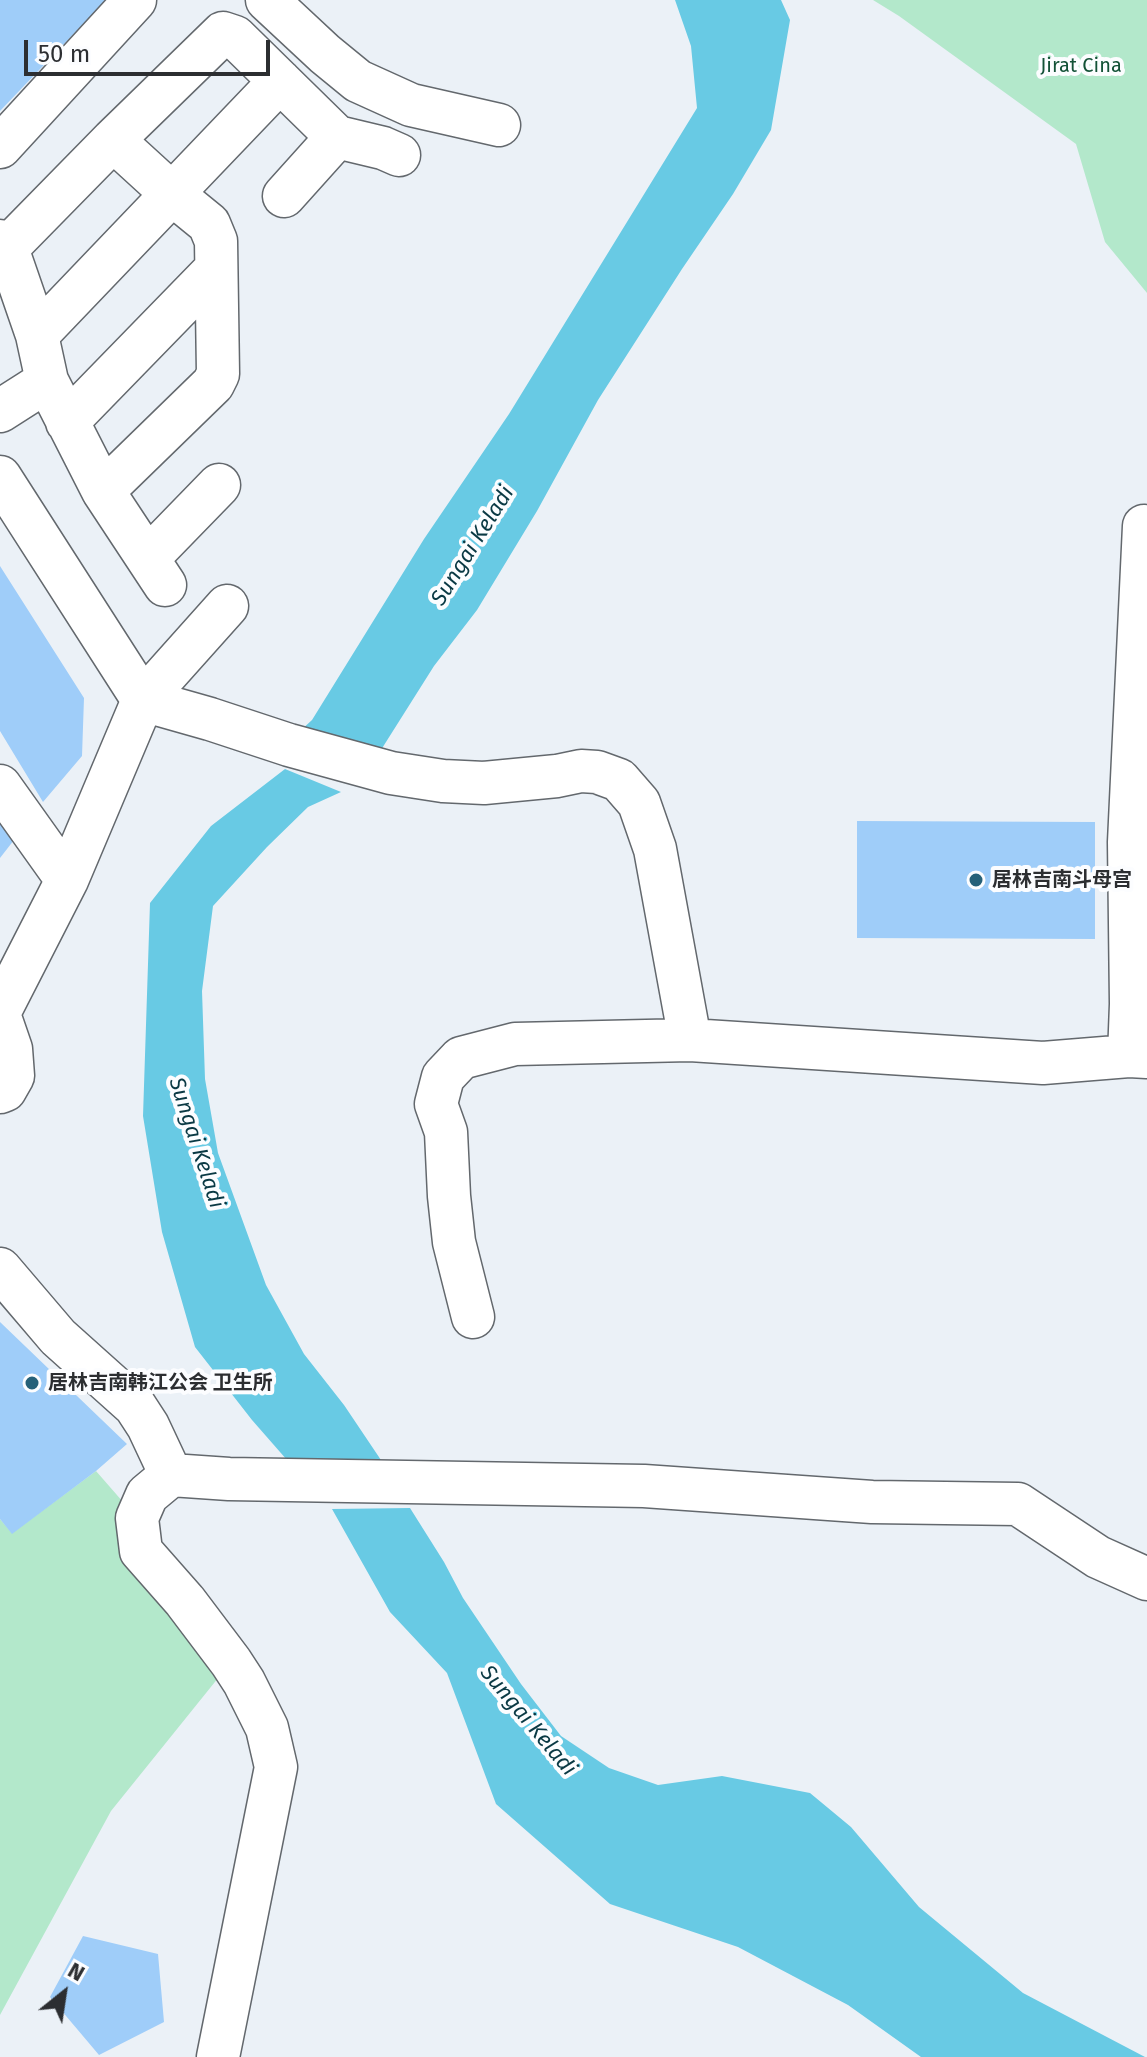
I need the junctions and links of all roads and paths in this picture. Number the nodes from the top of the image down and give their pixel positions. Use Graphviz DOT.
graph roads {
  1 [pos="135,0"];
  2 [pos="267,0"];
  3 [pos="280,81"];
  4 [pos="499,125"];
  5 [pos="337,137"];
  6 [pos="113,140"];
  7 [pos="0,147"];
  8 [pos="399,155"];
  9 [pos="171,193"];
  10 [pos="284,196"];
  11 [pos="3,244"];
  12 [pos="216,269"];
  13 [pos="37,335"];
  14 [pos="47,381"];
  15 [pos="0,411"];
  16 [pos="67,422"];
  17 [pos="0,477"];
  18 [pos="219,485"];
  19 [pos="103,491"];
  20 [pos="1144,526"];
  21 [pos="227,606"];
  22 [pos="143,700"];
  23 [pos="0,786"];
  24 [pos="67,880"];
  25 [pos="0,1014"];
  26 [pos="690,1040"];
  27 [pos="1138,1056"];
  28 [pos="0,1092"];
  29 [pos="0,1269"];
  30 [pos="473,1317"];
  31 [pos="171,1475"];
  32 [pos="1147,1579"];
  33 [pos="218,2057"];
  1 -- 7 [label="street"];
  2 -- 4 [label="street"];
  3 -- 5 [label="street"];
  3 -- 6 [label="street"];
  3 -- 9 [label="street"];
  5 -- 8 [label="street"];
  5 -- 10 [label="street"];
  6 -- 9 [label="street"];
  6 -- 11 [label="street"];
  9 -- 12 [label="street"];
  9 -- 13 [label="street"];
  11 -- 13 [label="street"];
  12 -- 16 [label="street"];
  12 -- 19 [label="street"];
  13 -- 14 [label="street"];
  14 -- 15 [label="street"];
  14 -- 16 [label="street"];
  16 -- 19 [label="street"];
  17 -- 22 [label="street"];
  18 -- 19 [label="street"];
  20 -- 27 [label="street"];
  21 -- 22 [label="street"];
  22 -- 24 [label="street"];
  22 -- 26 [label="street"];
  23 -- 24 [label="street"];
  24 -- 25 [label="street"];
  25 -- 28 [label="street"];
  26 -- 27 [label="street"];
  26 -- 30 [label="street"];
  29 -- 31 [label="street"];
  31 -- 32 [label="street"];
  31 -- 33 [label="street"];
}
